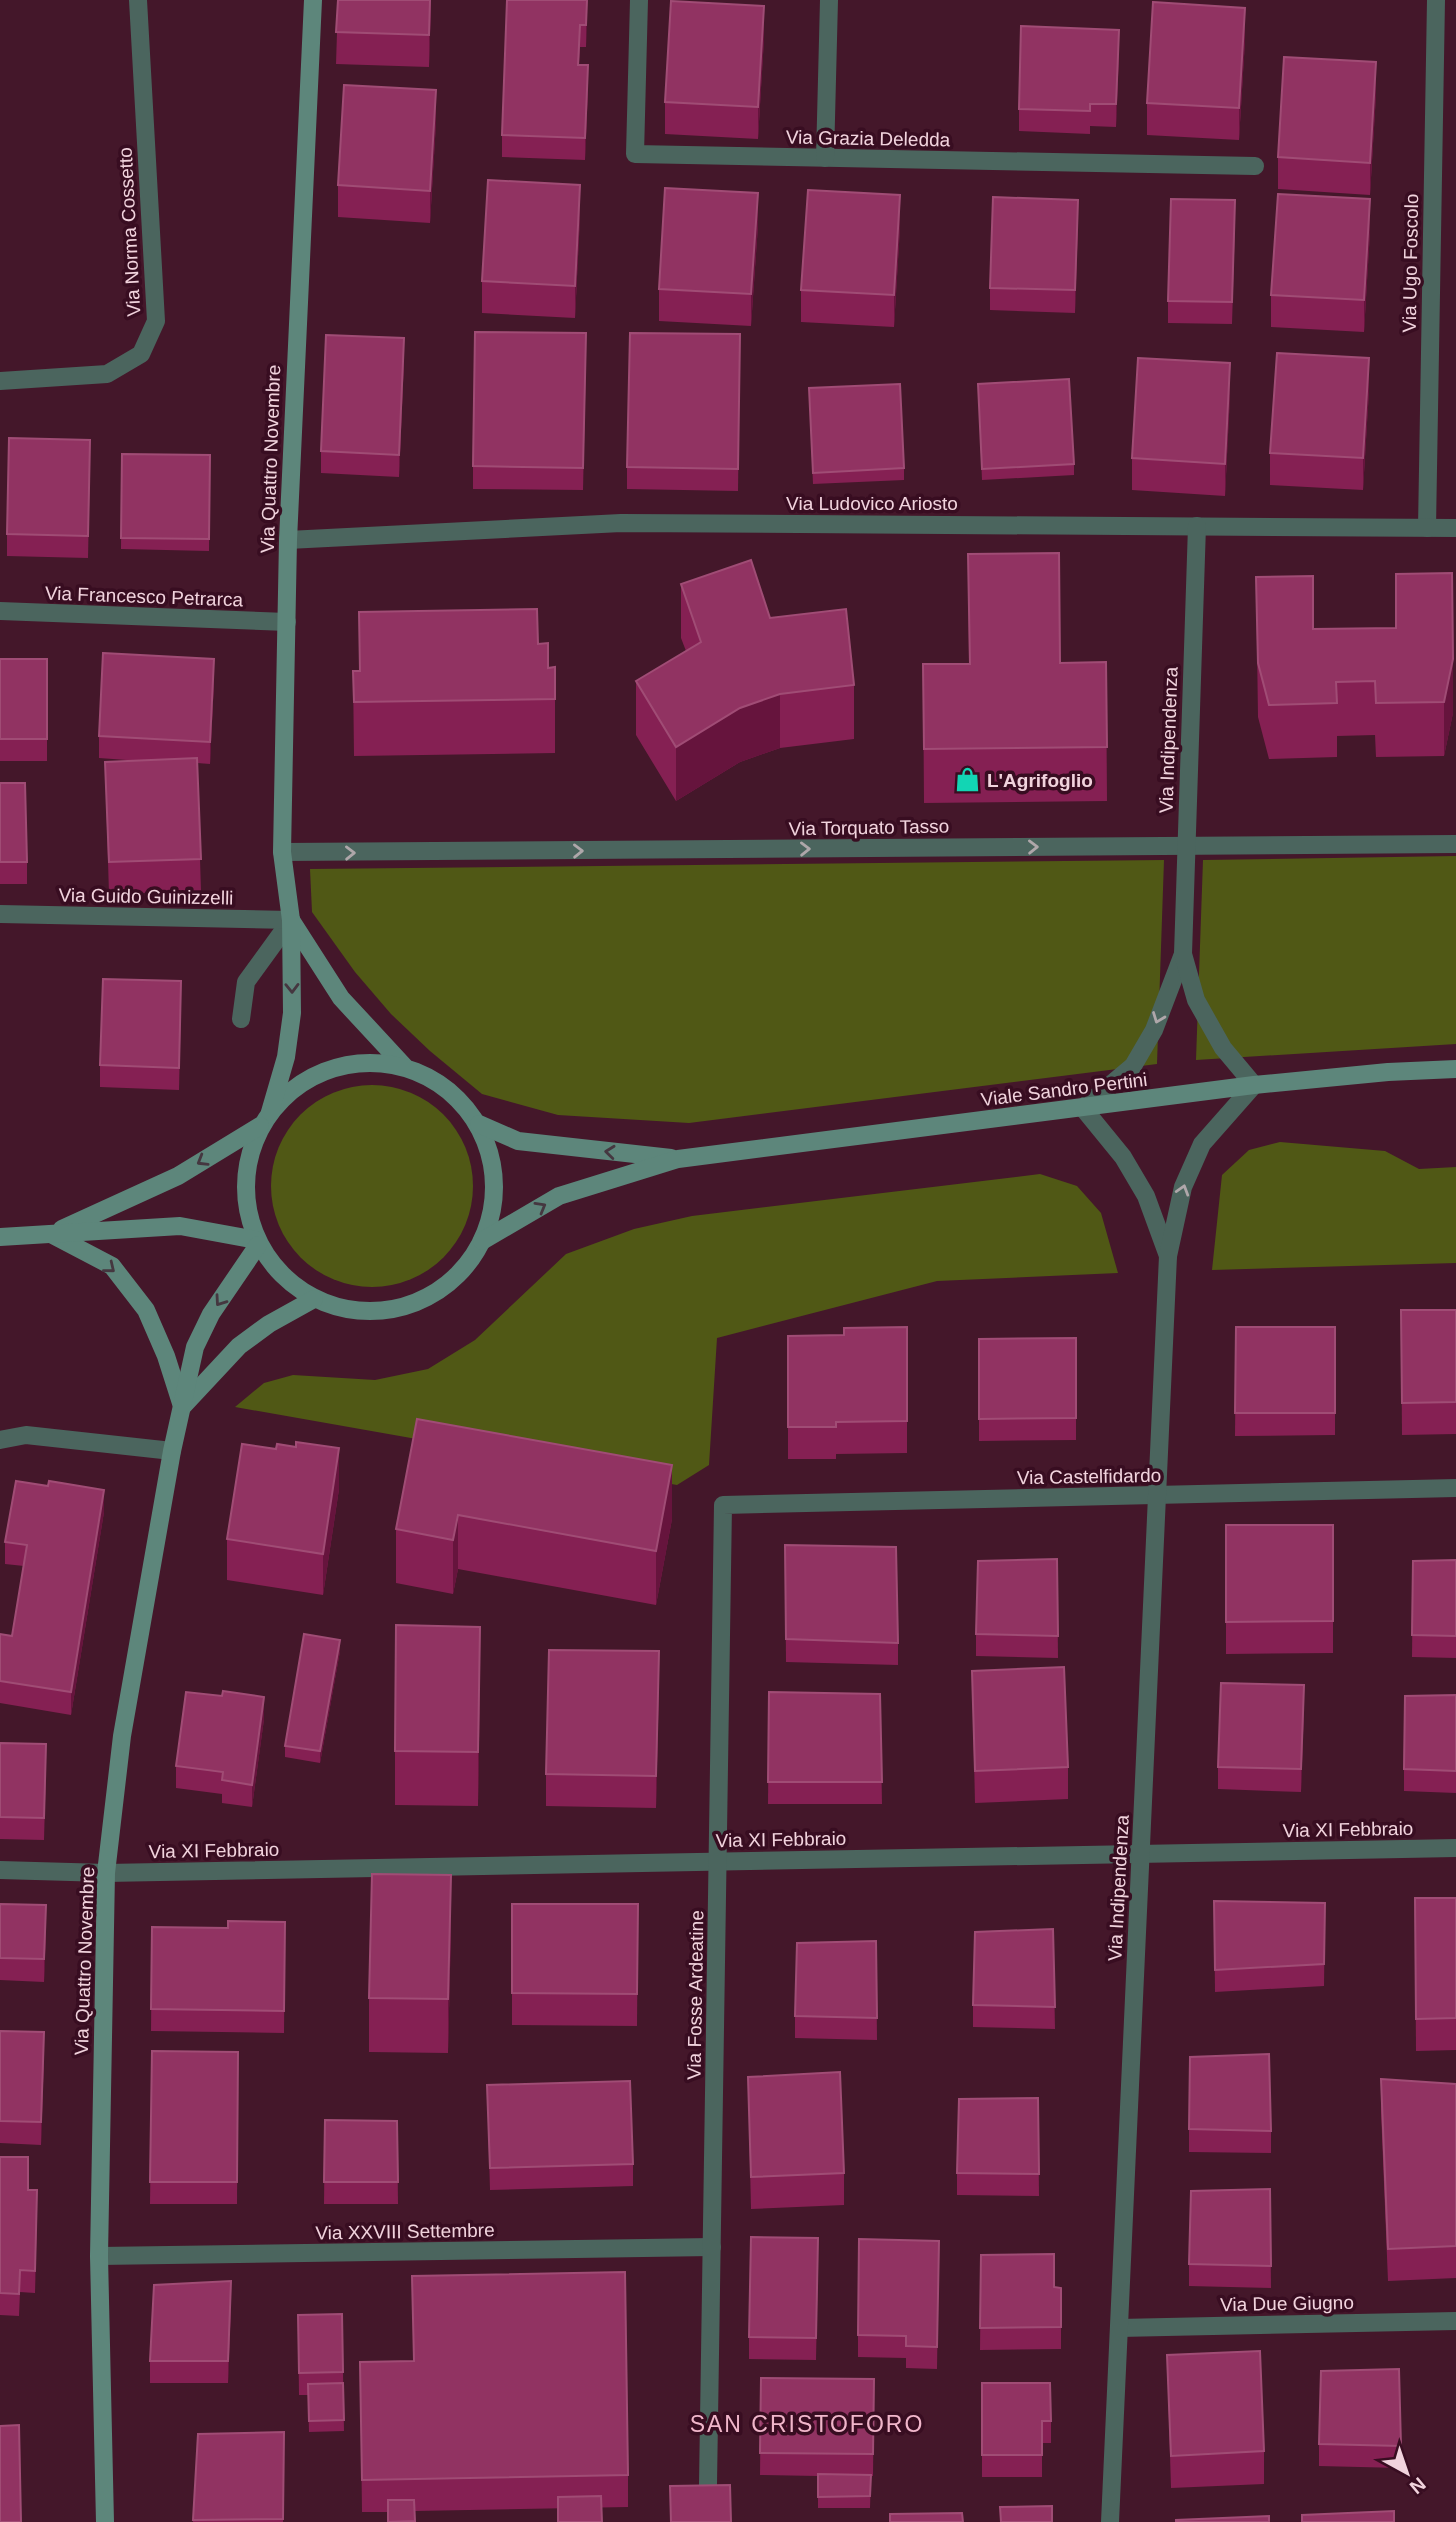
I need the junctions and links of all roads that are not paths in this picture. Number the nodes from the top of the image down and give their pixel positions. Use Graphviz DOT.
graph roads {
  1 [pos="138,0"];
  2 [pos="313,0"];
  3 [pos="639,0"];
  4 [pos="829,0"];
  5 [pos="1436,0"];
  6 [pos="825,158"];
  7 [pos="1255,166"];
  8 [pos="0,381"];
  9 [pos="1197,526"];
  10 [pos="1427,527"];
  11 [pos="1456,528"];
  12 [pos="288,540"];
  13 [pos="0,611"];
  14 [pos="287,622"];
  15 [pos="1456,844"];
  16 [pos="1186,846"];
  17 [pos="282,852"];
  18 [pos="0,914"];
  19 [pos="291,920"];
  20 [pos="1182,954"];
  21 [pos="241,1018"];
  22 [pos="404,1066"];
  23 [pos="1456,1069"];
  24 [pos="1254,1085"];
  25 [pos="1083,1108"];
  26 [pos="265,1119"];
  27 [pos="479,1124"];
  28 [pos="678,1159"];
  29 [pos="51,1234"];
  30 [pos="0,1237"];
  31 [pos="482,1241"];
  32 [pos="257,1242"];
  33 [pos="1168,1256"];
  34 [pos="314,1299"];
  35 [pos="182,1407"];
  36 [pos="0,1440"];
  37 [pos="172,1451"];
  38 [pos="1456,1488"];
  39 [pos="1157,1495"];
  40 [pos="723,1505"];
  41 [pos="1456,1848"];
  42 [pos="1141,1854"];
  43 [pos="718,1861"];
  44 [pos="0,1870"];
  45 [pos="106,1873"];
  46 [pos="712,2247"];
  47 [pos="99,2256"];
  48 [pos="1456,2321"];
  49 [pos="1119,2328"];
  50 [pos="708,2485"];
  51 [pos="105,2522"];
  52 [pos="1110,2522"];
  1 -- 8 [label="street, Via Norma Cossetto"];
  2 -- 12 [label="street, Via Quattro Novembre"];
  3 -- 6 [label="street, Via Grazia Deledda"];
  4 -- 6 [label="street"];
  5 -- 10 [label="street, Via Ugo Foscolo"];
  6 -- 7 [label="street, Via Grazia Deledda"];
  9 -- 10 [label="street, Via Ludovico Ariosto"];
  9 -- 12 [label="street, Via Ludovico Ariosto"];
  9 -- 16 [label="street, Via Indipendenza"];
  10 -- 11 [label="street, Via Ludovico Ariosto"];
  12 -- 14 [label="street, Via Quattro Novembre"];
  13 -- 14 [label="street, Via Francesco Petrarca"];
  14 -- 17 [label="street, Via Quattro Novembre"];
  15 -- 16 [label="street, Via Torquato Tasso"];
  17 -- 16 [label="street, Via Torquato Tasso, one-way"];
  16 -- 20 [label="street, Via Indipendenza"];
  17 -- 19 [label="street, Via Quattro Novembre"];
  18 -- 19 [label="street, Via Guido Guinizzelli"];
  19 -- 21 [label="street"];
  19 -- 22 [label="street"];
  19 -- 26 [label="street, Via Quattro Novembre, one-way"];
  20 -- 24 [label="street, Via Indipendenza"];
  20 -- 25 [label="street, Via Indipendenza, one-way"];
  22 -- 26 [label="street, Viale Sandro Pertini"];
  22 -- 27 [label="street, Viale Sandro Pertini"];
  23 -- 24 [label="street, Viale Sandro Pertini"];
  24 -- 25 [label="street, Viale Sandro Pertini"];
  33 -- 24 [label="street, Via Indipendenza, one-way"];
  25 -- 28 [label="street, Viale Sandro Pertini"];
  25 -- 33 [label="street, Via Indipendenza"];
  26 -- 29 [label="street, Viale Sandro Pertini, one-way"];
  26 -- 32 [label="street, Viale Sandro Pertini"];
  28 -- 27 [label="street, Viale Sandro Pertini, one-way"];
  27 -- 31 [label="street, Viale Sandro Pertini"];
  31 -- 28 [label="street, Viale Sandro Pertini, one-way"];
  29 -- 30 [label="street, Viale Sandro Pertini"];
  29 -- 32 [label="street, Viale Sandro Pertini"];
  29 -- 35 [label="street, one-way"];
  31 -- 34 [label="street, Viale Sandro Pertini"];
  32 -- 34 [label="street, Viale Sandro Pertini"];
  32 -- 35 [label="street, Via Quattro Novembre, one-way"];
  33 -- 39 [label="street, Via Indipendenza"];
  34 -- 35 [label="street"];
  35 -- 37 [label="street, Via Quattro Novembre"];
  36 -- 37 [label="street"];
  37 -- 45 [label="street, Via Quattro Novembre"];
  38 -- 39 [label="street, Via Castelfidardo"];
  39 -- 40 [label="street, Via Castelfidardo"];
  39 -- 42 [label="street, Via Indipendenza"];
  40 -- 43 [label="street, Via Fosse Ardeatine"];
  41 -- 42 [label="street, Via XI Febbraio"];
  42 -- 43 [label="street, Via XI Febbraio"];
  42 -- 49 [label="street, Via Indipendenza"];
  43 -- 45 [label="street, Via XI Febbraio"];
  43 -- 46 [label="street, Via Fosse Ardeatine"];
  44 -- 45 [label="street, Via XI Febbraio"];
  45 -- 47 [label="street, Via Quattro Novembre"];
  46 -- 47 [label="street, Via XXVIII Settembre"];
  46 -- 50 [label="street, Via Fosse Ardeatine"];
  47 -- 51 [label="street, Via Quattro Novembre"];
  48 -- 49 [label="street, Via Due Giugno"];
  49 -- 52 [label="street, Via Indipendenza"];
}
